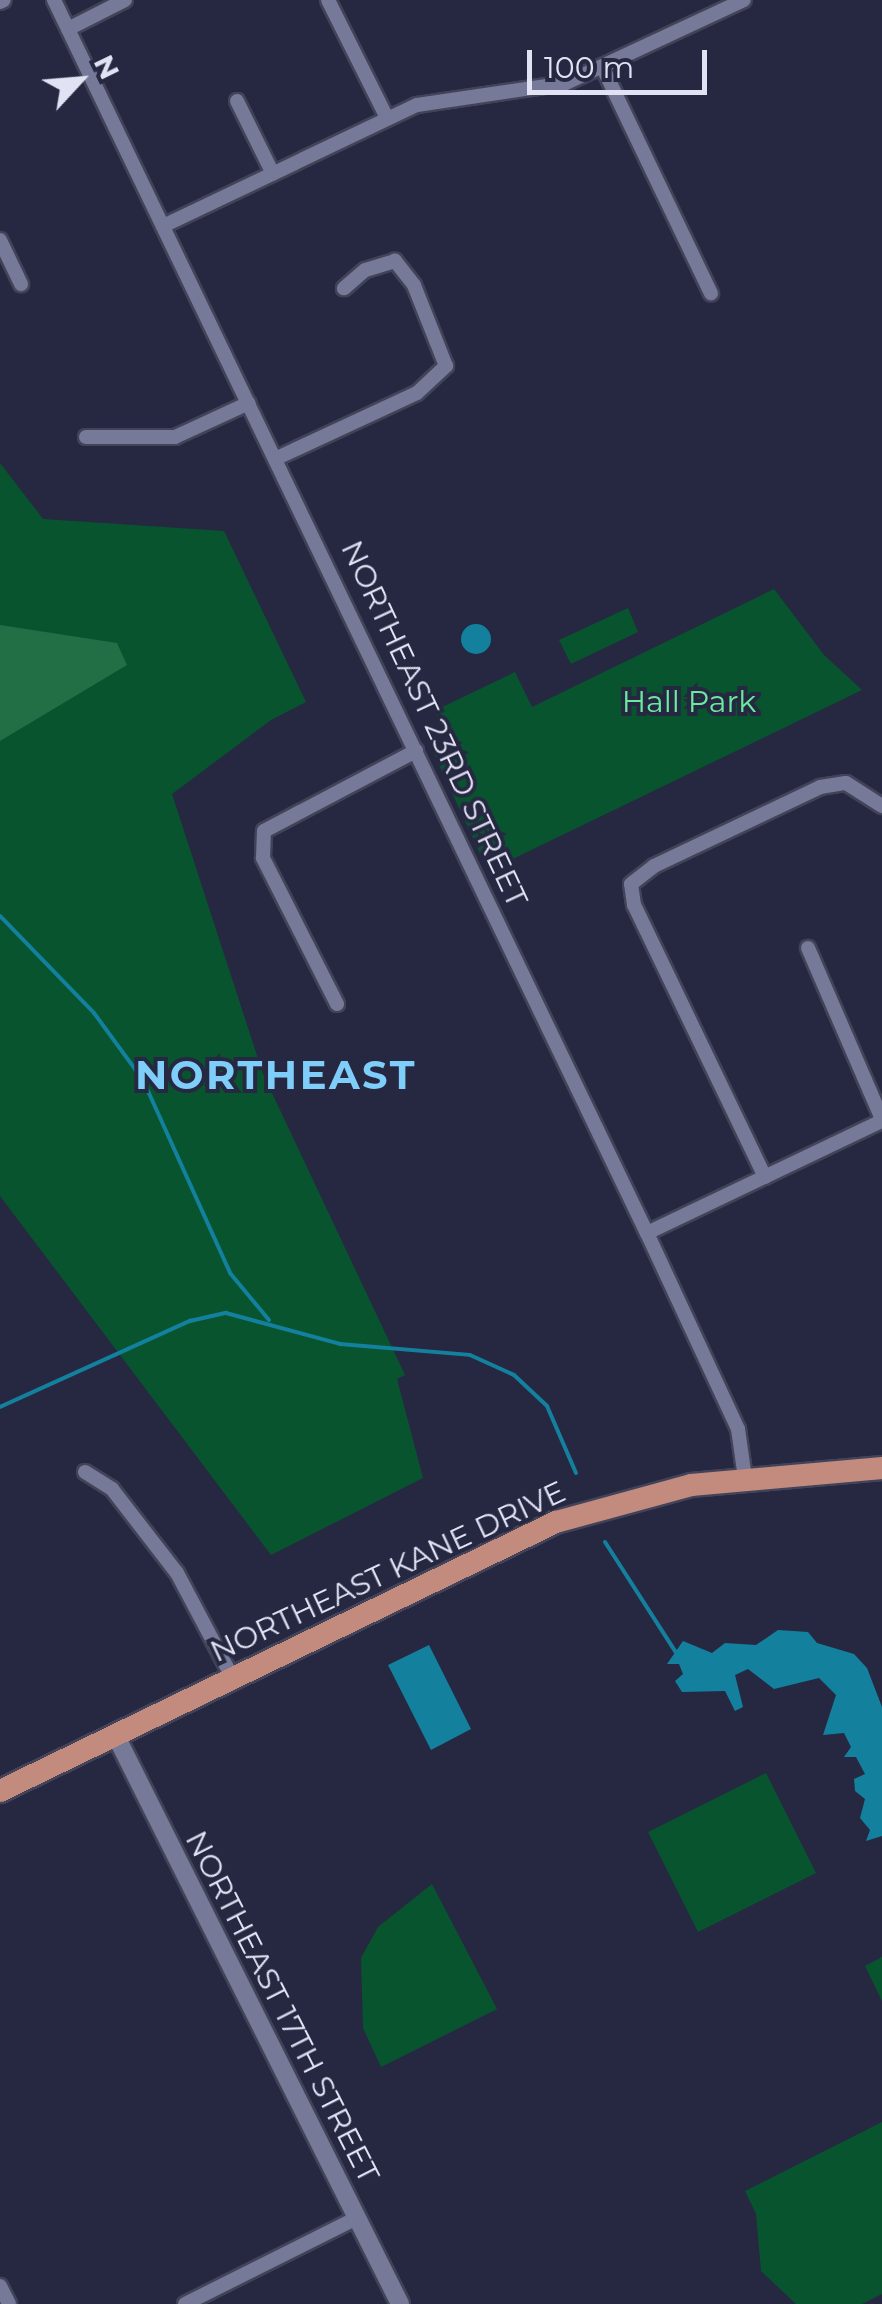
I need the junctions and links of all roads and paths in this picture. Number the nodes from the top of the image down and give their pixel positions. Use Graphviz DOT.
graph roads {
  1 [pos="54,0"];
  2 [pos="125,0"];
  3 [pos="328,0"];
  4 [pos="744,0"];
  5 [pos="68,30"];
  6 [pos="603,68"];
  7 [pos="237,101"];
  8 [pos="387,118"];
  9 [pos="273,174"];
  10 [pos="163,226"];
  11 [pos="0,240"];
  12 [pos="21,284"];
  13 [pos="344,288"];
  14 [pos="711,293"];
  15 [pos="250,403"];
  16 [pos="86,437"];
  17 [pos="277,458"];
  18 [pos="416,751"];
  19 [pos="882,806"];
  20 [pos="808,948"];
  21 [pos="337,1004"];
  22 [pos="882,1120"];
  23 [pos="766,1177"];
  24 [pos="646,1233"];
  25 [pos="882,1468"];
  26 [pos="85,1472"];
  27 [pos="745,1478"];
  28 [pos="232,1677"];
  29 [pos="116,1734"];
  30 [pos="0,1791"];
  31 [pos="358,2218"];
  32 [pos="0,2286"];
  33 [pos="9,2304"];
  34 [pos="186,2304"];
  35 [pos="400,2304"];
  1 -- 5 [label="street, NORTHEAST 23RD STREET"];
  2 -- 5 [label="street"];
  3 -- 8 [label="street"];
  4 -- 6 [label="street"];
  5 -- 10 [label="street, NORTHEAST 23RD STREET"];
  6 -- 8 [label="street"];
  6 -- 14 [label="street"];
  7 -- 9 [label="street"];
  8 -- 9 [label="street"];
  9 -- 10 [label="street"];
  10 -- 15 [label="street, NORTHEAST 23RD STREET"];
  11 -- 12 [label="street"];
  13 -- 17 [label="street"];
  15 -- 16 [label="street"];
  15 -- 17 [label="street, NORTHEAST 23RD STREET"];
  17 -- 18 [label="street, NORTHEAST 23RD STREET"];
  18 -- 21 [label="street"];
  18 -- 24 [label="street, NORTHEAST 23RD STREET"];
  19 -- 23 [label="street"];
  20 -- 22 [label="street"];
  22 -- 23 [label="street"];
  23 -- 24 [label="street"];
  24 -- 27 [label="street, NORTHEAST 23RD STREET"];
  25 -- 27 [label="main road, NORTHEAST KANE DRIVE"];
  26 -- 28 [label="street"];
  27 -- 28 [label="main road, NORTHEAST KANE DRIVE"];
  28 -- 29 [label="main road, NORTHEAST KANE DRIVE"];
  29 -- 30 [label="main road, NORTHEAST KANE DRIVE"];
  29 -- 31 [label="street, NORTHEAST 17TH STREET"];
  31 -- 34 [label="street"];
  31 -- 35 [label="street, NORTHEAST 17TH STREET"];
  32 -- 33 [label="street"];
}
